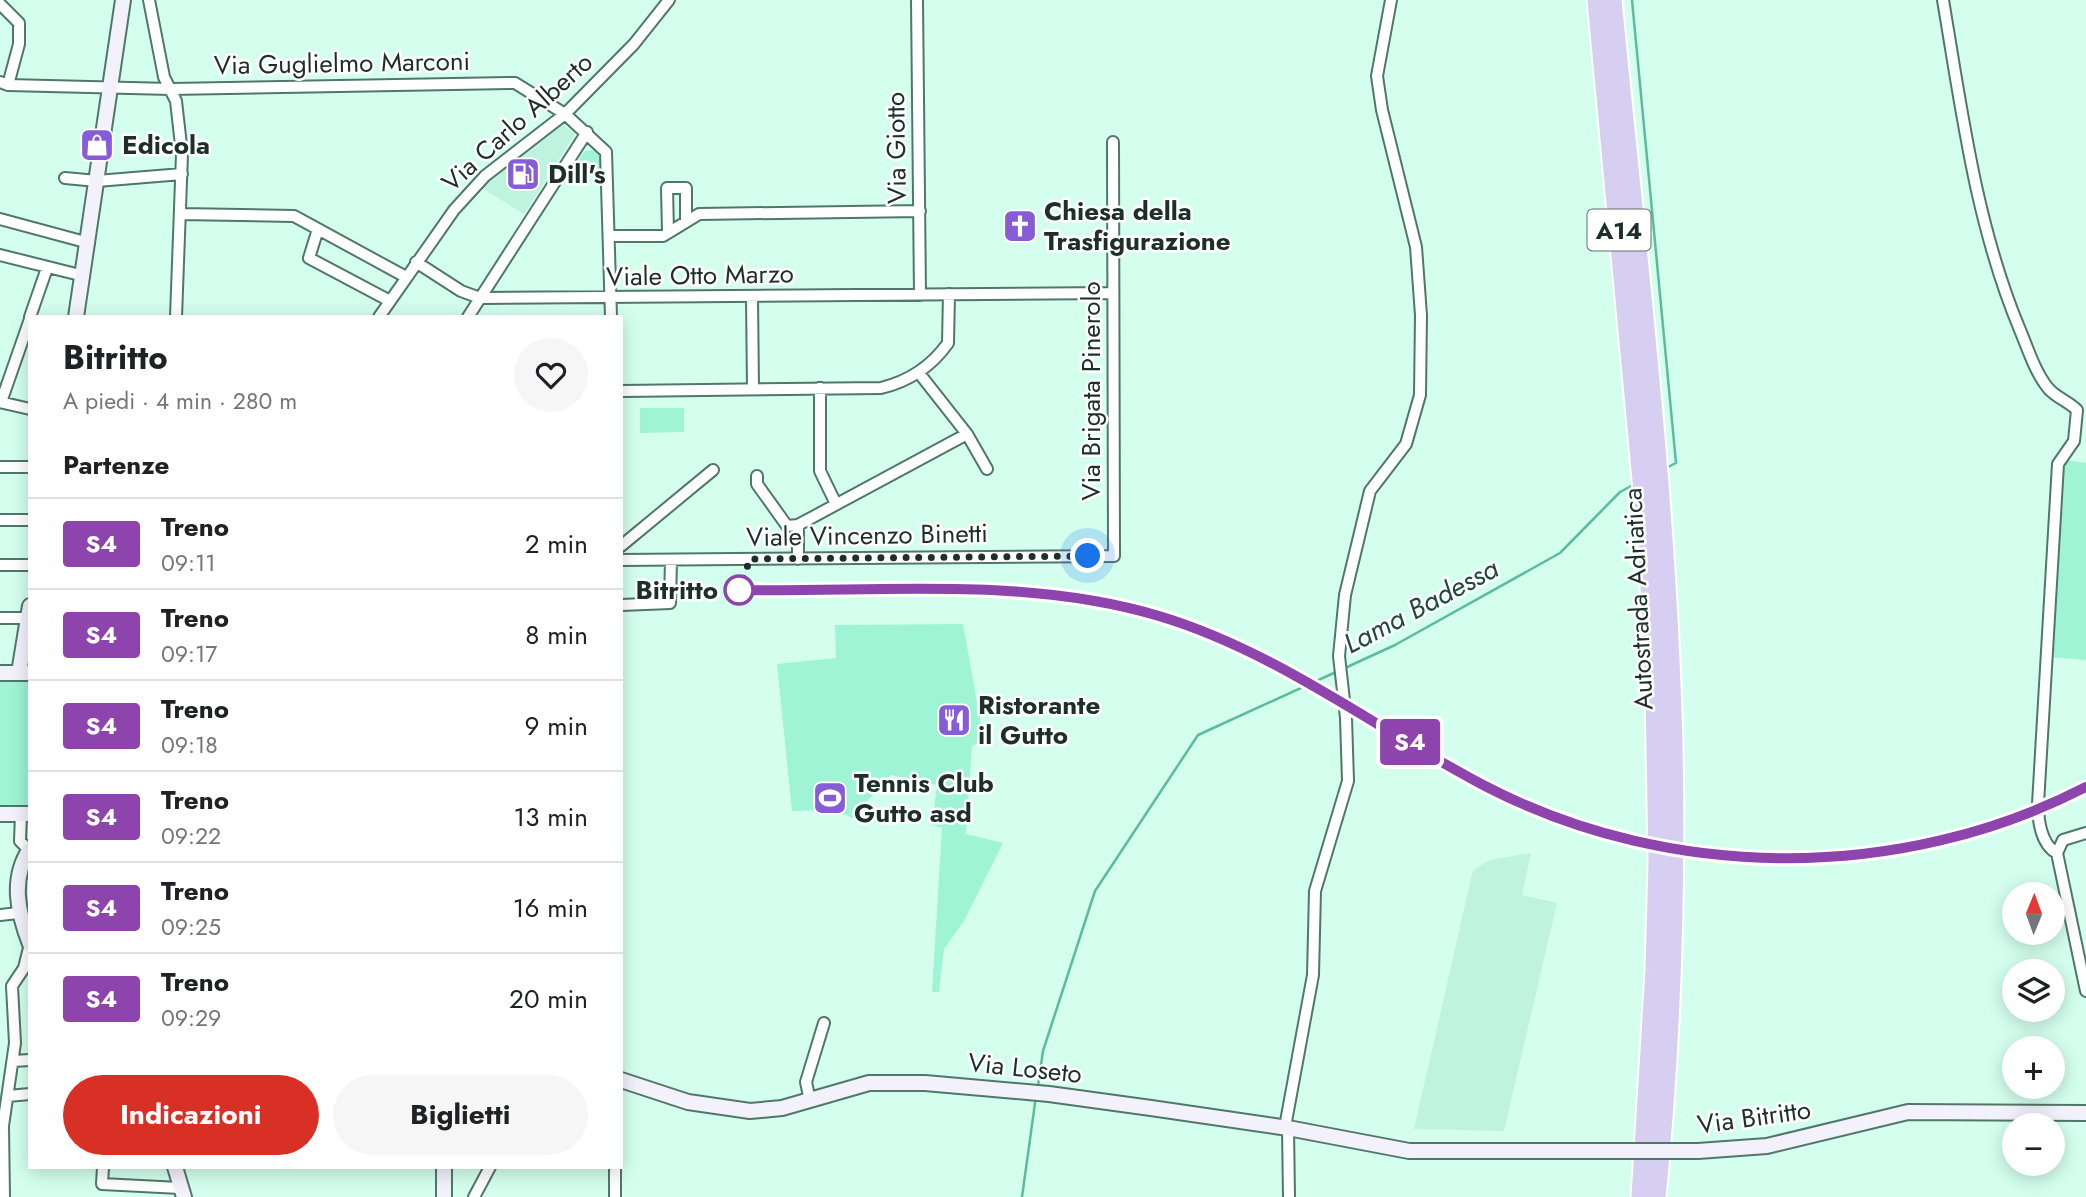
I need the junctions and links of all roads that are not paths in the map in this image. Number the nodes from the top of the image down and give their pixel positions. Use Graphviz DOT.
graph roads {
  1 [pos="123,0"];
  2 [pos="149,0"];
  3 [pos="668,0"];
  4 [pos="917,0"];
  5 [pos="1391,0"];
  6 [pos="1597,0"];
  7 [pos="1612,0"];
  8 [pos="1943,0"];
  9 [pos="0,4"];
  10 [pos="4,83"];
  11 [pos="111,89"];
  12 [pos="171,89"];
  13 [pos="0,94"];
  14 [pos="565,114"];
  15 [pos="587,132"];
  16 [pos="1113,142"];
  17 [pos="182,174"];
  18 [pos="65,178"];
  19 [pos="97,181"];
  20 [pos="920,211"];
  21 [pos="180,214"];
  22 [pos="0,219"];
  23 [pos="686,221"];
  24 [pos="318,229"];
  25 [pos="668,233"];
  26 [pos="610,236"];
  27 [pos="89,243"];
  28 [pos="0,255"];
  29 [pos="416,262"];
  30 [pos="47,268"];
  31 [pos="83,276"];
  32 [pos="406,277"];
  33 [pos="1113,293"];
  34 [pos="949,294"];
  35 [pos="920,295"];
  36 [pos="752,297"];
  37 [pos="480,298"];
  38 [pos="610,298"];
  39 [pos="390,301"];
  40 [pos="31,315"];
  41 [pos="76,315"];
  42 [pos="176,315"];
  43 [pos="380,315"];
  44 [pos="469,315"];
  45 [pos="611,315"];
  46 [pos="28,324"];
  47 [pos="16,357"];
  48 [pos="28,360"];
  49 [pos="919,373"];
  50 [pos="820,388"];
  51 [pos="753,389"];
  52 [pos="623,391"];
  53 [pos="0,402"];
  54 [pos="28,409"];
  55 [pos="967,434"];
  56 [pos="1648,459"];
  57 [pos="0,467"];
  58 [pos="28,467"];
  59 [pos="987,469"];
  60 [pos="713,470"];
  61 [pos="757,476"];
  62 [pos="836,503"];
  63 [pos="0,520"];
  64 [pos="28,520"];
  65 [pos="798,524"];
  66 [pos="1655,543"];
  67 [pos="623,544"];
  68 [pos="1114,556"];
  69 [pos="798,559"];
  70 [pos="623,560"];
  71 [pos="671,560"];
  72 [pos="0,565"];
  73 [pos="28,565"];
  74 [pos="623,605"];
  75 [pos="28,614"];
  76 [pos="0,618"];
  77 [pos="28,629"];
  78 [pos="0,673"];
  79 [pos="25,673"];
  80 [pos="0,814"];
  81 [pos="25,814"];
  82 [pos="2086,833"];
  83 [pos="28,850"];
  84 [pos="28,853"];
  85 [pos="2057,853"];
  86 [pos="22,907"];
  87 [pos="0,915"];
  88 [pos="28,935"];
  89 [pos="27,961"];
  90 [pos="2086,992"];
  91 [pos="824,1023"];
  92 [pos="28,1061"];
  93 [pos="8,1066"];
  94 [pos="623,1081"];
  95 [pos="28,1094"];
  96 [pos="8,1096"];
  97 [pos="810,1101"];
  98 [pos="2086,1113"];
  99 [pos="1287,1128"];
  100 [pos="1427,1152"];
  101 [pos="1,1169"];
  102 [pos="103,1169"];
  103 [pos="176,1169"];
  104 [pos="444,1169"];
  105 [pos="488,1169"];
  106 [pos="615,1169"];
  107 [pos="182,1192"];
  108 [pos="4,1197"];
  109 [pos="444,1197"];
  110 [pos="474,1197"];
  111 [pos="615,1197"];
  112 [pos="1289,1197"];
  113 [pos="1641,1197"];
  114 [pos="1656,1197"];
  1 -- 11 [label="main road"];
  2 -- 12 [label="street"];
  3 -- 14 [label="street, Via Carlo Alberto"];
  4 -- 20 [label="street, Via Giotto"];
  5 -- 99 [label="street"];
  6 -- 56 [label="highway, Autostrada Adriatica / A14"];
  7 -- 56 [label="highway, Autostrada Adriatica / A14"];
  8 -- 85 [label="street"];
  9 -- 10 [label="street"];
  10 -- 11 [label="street, Via Guglielmo Marconi"];
  10 -- 13 [label="street"];
  11 -- 12 [label="street, Via Guglielmo Marconi"];
  11 -- 19 [label="main road"];
  12 -- 14 [label="street, Via Guglielmo Marconi"];
  12 -- 17 [label="street"];
  14 -- 15 [label="street, Via Guglielmo Marconi"];
  14 -- 29 [label="street, Via Carlo Alberto"];
  15 -- 26 [label="street, Via Guglielmo Marconi"];
  15 -- 37 [label="street"];
  16 -- 33 [label="street, Via Brigata Pinerolo"];
  17 -- 19 [label="street"];
  17 -- 21 [label="street"];
  18 -- 19 [label="street"];
  19 -- 27 [label="main road"];
  20 -- 23 [label="street"];
  20 -- 35 [label="street, Via Giotto"];
  21 -- 24 [label="street"];
  21 -- 42 [label="street"];
  22 -- 27 [label="street"];
  23 -- 25 [label="street"];
  23 -- 25 [label="street"];
  24 -- 32 [label="street"];
  24 -- 39 [label="street"];
  25 -- 26 [label="street"];
  26 -- 38 [label="street, Via Guglielmo Marconi"];
  27 -- 31 [label="main road"];
  28 -- 30 [label="street"];
  29 -- 32 [label="street, Via Carlo Alberto"];
  29 -- 37 [label="street"];
  30 -- 31 [label="street"];
  30 -- 40 [label="street"];
  31 -- 41 [label="main road"];
  32 -- 39 [label="street, Via Carlo Alberto"];
  33 -- 34 [label="street, Viale Otto Marzo"];
  33 -- 68 [label="street, Via Brigata Pinerolo"];
  34 -- 35 [label="street, Viale Otto Marzo"];
  34 -- 49 [label="street"];
  35 -- 36 [label="street, Viale Otto Marzo"];
  36 -- 38 [label="street, Viale Otto Marzo"];
  36 -- 51 [label="street"];
  37 -- 38 [label="street, Viale Otto Marzo"];
  37 -- 44 [label="street"];
  38 -- 45 [label="street, Via Guglielmo Marconi"];
  39 -- 43 [label="street, Via Carlo Alberto"];
  46 -- 47 [label="street"];
  47 -- 48 [label="street"];
  47 -- 53 [label="street"];
  49 -- 50 [label="street"];
  49 -- 55 [label="street"];
  50 -- 51 [label="street"];
  50 -- 62 [label="street"];
  51 -- 52 [label="street"];
  53 -- 54 [label="street"];
  55 -- 59 [label="street"];
  55 -- 62 [label="street"];
  56 -- 66 [label="highway, Autostrada Adriatica / A14"];
  57 -- 58 [label="street"];
  60 -- 67 [label="street"];
  61 -- 65 [label="street"];
  62 -- 65 [label="street"];
  63 -- 64 [label="street"];
  65 -- 69 [label="street"];
  66 -- 113 [label="highway, Autostrada Adriatica / A14"];
  66 -- 114 [label="highway, Autostrada Adriatica / A14"];
  68 -- 69 [label="street, Viale Vincenzo Binetti"];
  69 -- 71 [label="street, Viale Vincenzo Binetti"];
  70 -- 71 [label="street, Viale Vincenzo Binetti"];
  71 -- 74 [label="street"];
  72 -- 73 [label="street"];
  75 -- 76 [label="street"];
  77 -- 79 [label="main road"];
  78 -- 79 [label="main road"];
  80 -- 81 [label="main road"];
  81 -- 83 [label="street"];
  82 -- 85 [label="street"];
  84 -- 86 [label="main road"];
  85 -- 90 [label="street"];
  86 -- 87 [label="street"];
  86 -- 88 [label="main road"];
  89 -- 93 [label="street"];
  91 -- 97 [label="street"];
  92 -- 93 [label="street"];
  93 -- 96 [label="street"];
  94 -- 97 [label="main road, Via Loseto"];
  95 -- 96 [label="street"];
  96 -- 101 [label="street"];
  97 -- 99 [label="main road, Via Loseto"];
  98 -- 100 [label="main road, Via Bitritto, bridge"];
  99 -- 100 [label="main road, Via Loseto"];
  99 -- 112 [label="street"];
  101 -- 108 [label="street"];
  102 -- 107 [label="street"];
  103 -- 107 [label="main road"];
  104 -- 109 [label="main road"];
  105 -- 110 [label="street"];
  106 -- 111 [label="street"];
}
